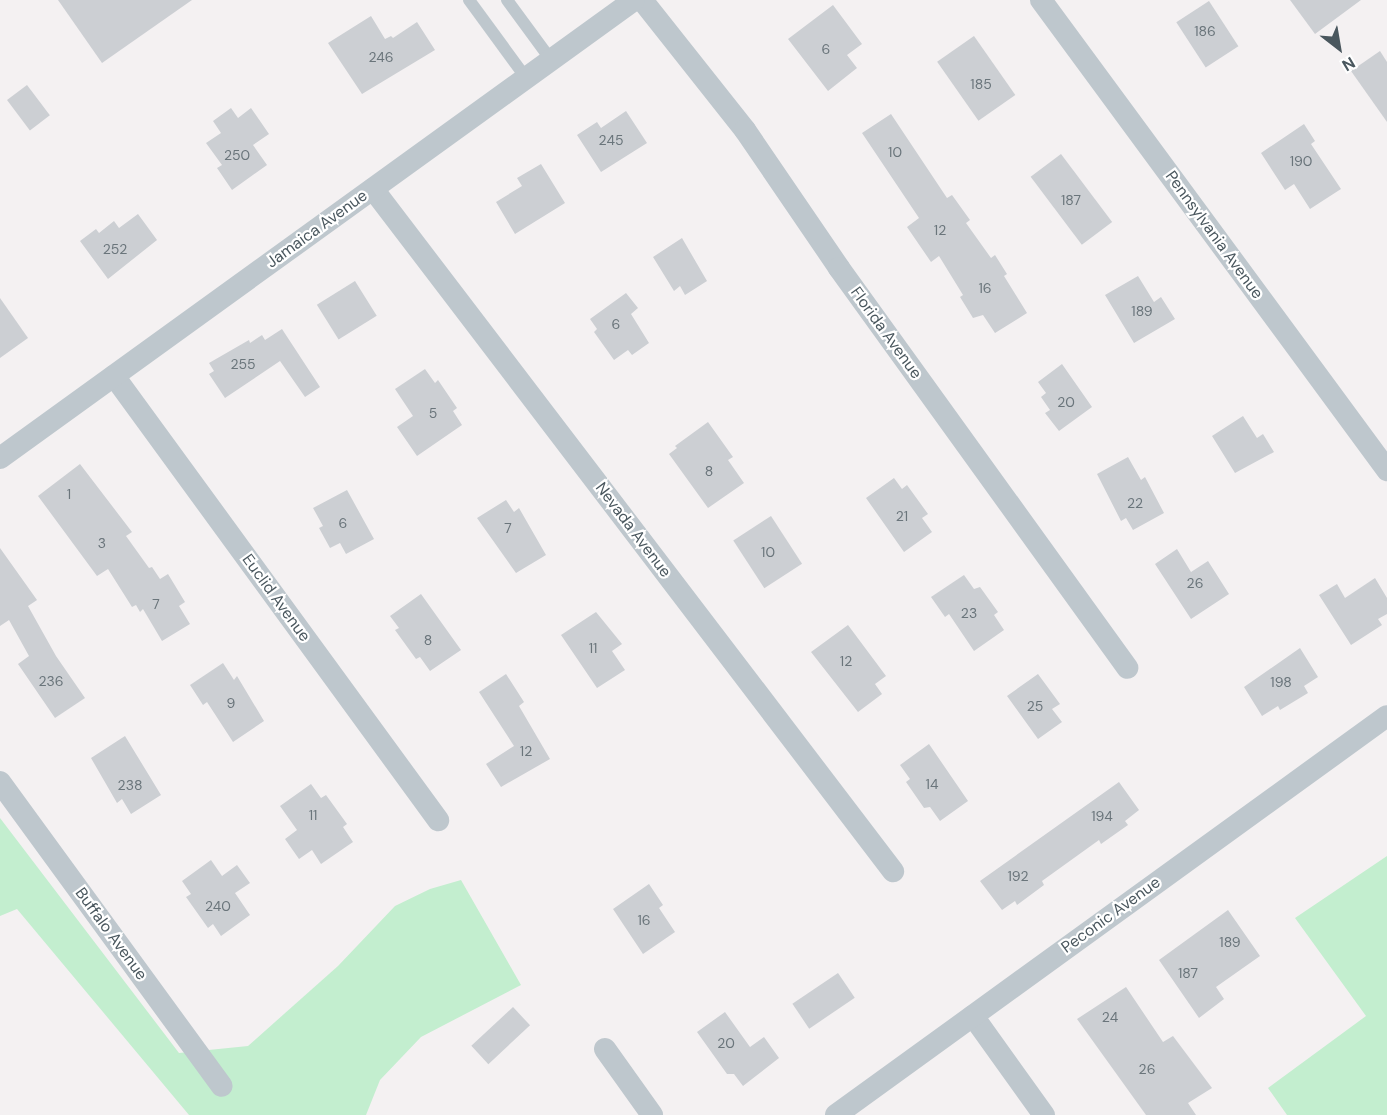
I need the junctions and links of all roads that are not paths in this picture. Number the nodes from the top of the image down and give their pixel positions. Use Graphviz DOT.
graph roads {
  1 [pos="469,0"];
  2 [pos="507,0"];
  3 [pos="634,0"];
  4 [pos="642,0"];
  5 [pos="1041,0"];
  6 [pos="551,60"];
  7 [pos="526,78"];
  8 [pos="373,189"];
  9 [pos="114,376"];
  10 [pos="0,458"];
  11 [pos="1387,470"];
  12 [pos="1127,668"];
  13 [pos="1387,716"];
  14 [pos="0,782"];
  15 [pos="438,820"];
  16 [pos="893,871"];
  17 [pos="973,1016"];
  18 [pos="605,1049"];
  19 [pos="222,1086"];
  20 [pos="652,1115"];
  21 [pos="836,1115"];
  22 [pos="1044,1115"];
  1 -- 7 [label="lane"];
  2 -- 6 [label="lane"];
  3 -- 6 [label="street, Jamaica Avenue"];
  4 -- 12 [label="street, Florida Avenue"];
  5 -- 11 [label="street, Pennsylvania Avenue"];
  6 -- 7 [label="street, Jamaica Avenue"];
  7 -- 8 [label="street, Jamaica Avenue"];
  8 -- 9 [label="street, Jamaica Avenue"];
  8 -- 16 [label="street, Nevada Avenue"];
  9 -- 10 [label="street, Jamaica Avenue"];
  9 -- 15 [label="street, Euclid Avenue"];
  13 -- 17 [label="street, Peconic Avenue"];
  14 -- 19 [label="street, Buffalo Avenue"];
  17 -- 21 [label="street, Peconic Avenue"];
  17 -- 22 [label="street"];
  18 -- 20 [label="street"];
}
